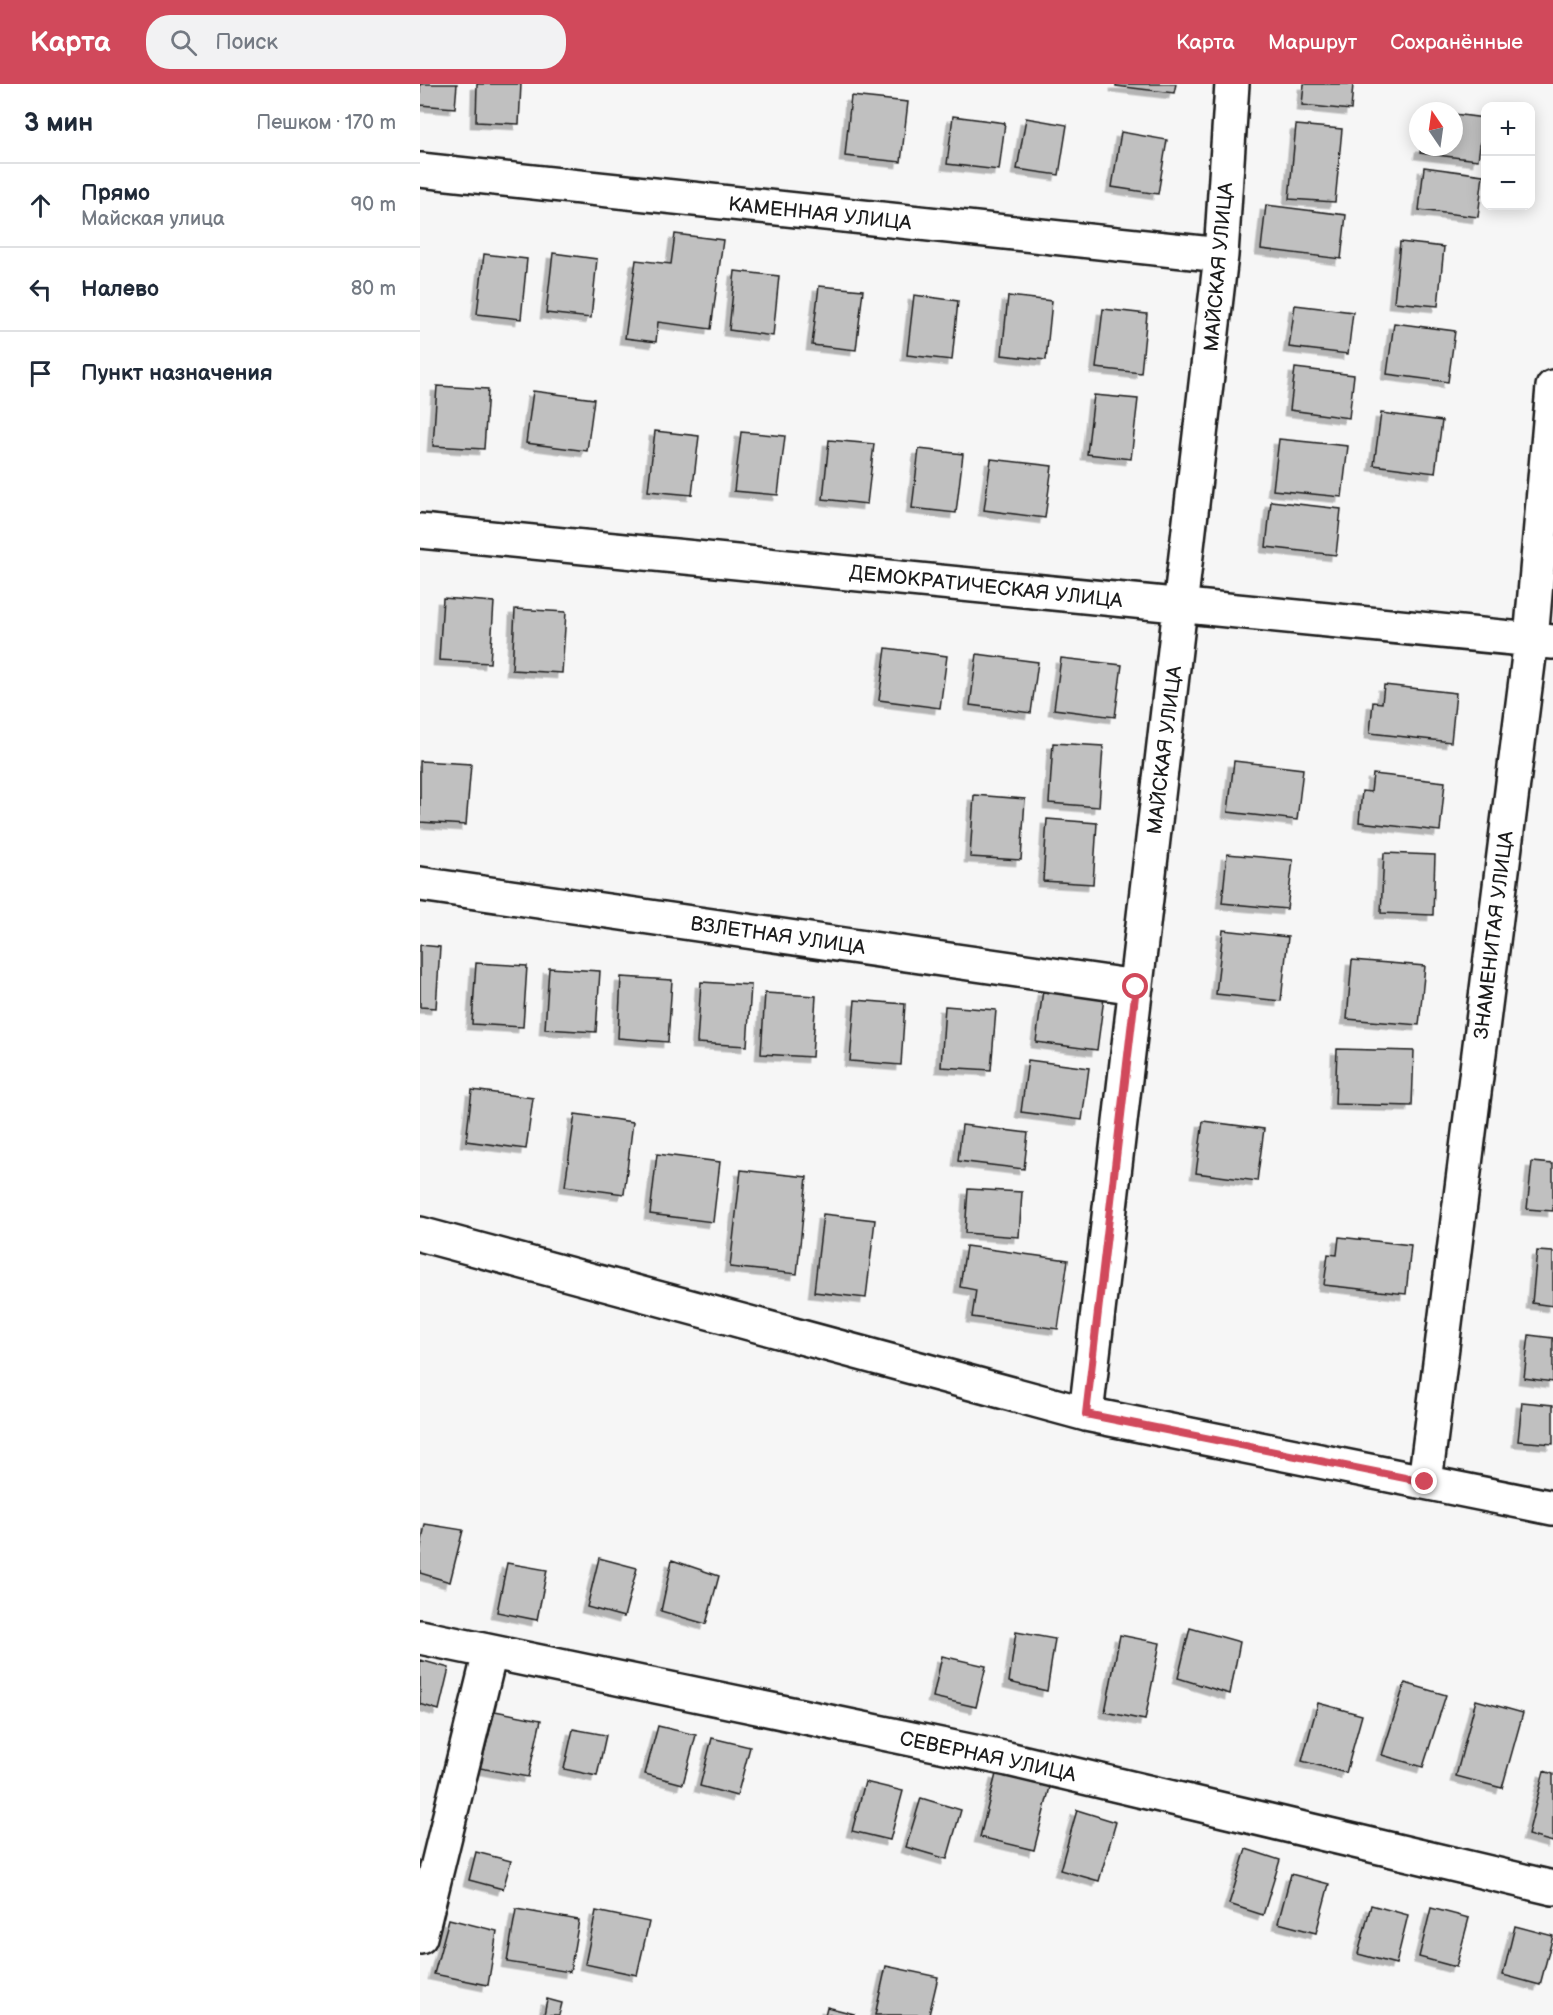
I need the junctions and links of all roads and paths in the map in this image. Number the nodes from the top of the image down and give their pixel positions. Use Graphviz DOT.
graph roads {
  1 [pos="1232,84"];
  2 [pos="420,170"];
  3 [pos="1221,255"];
  4 [pos="1553,387"];
  5 [pos="420,531"];
  6 [pos="1180,606"];
  7 [pos="1542,641"];
  8 [pos="420,884"];
  9 [pos="1136,987"];
  10 [pos="420,1234"];
  11 [pos="1086,1414"];
  12 [pos="1425,1482"];
  13 [pos="1553,1508"];
  14 [pos="420,1637"];
  15 [pos="490,1653"];
  16 [pos="1553,1888"];
  17 [pos="420,1937"];
  1 -- 3 [label="street, МАЙСКАЯ УЛИЦА"];
  2 -- 3 [label="street, КАМЕННАЯ УЛИЦА"];
  3 -- 6 [label="street, МАЙСКАЯ УЛИЦА"];
  4 -- 7 [label="street, ЗНАМЕНИТАЯ УЛИЦА"];
  5 -- 6 [label="street, ДЕМОКРАТИЧЕСКАЯ УЛИЦА"];
  6 -- 7 [label="street, ДЕМОКРАТИЧЕСКАЯ УЛИЦА"];
  6 -- 9 [label="street, МАЙСКАЯ УЛИЦА"];
  7 -- 12 [label="street, ЗНАМЕНИТАЯ УЛИЦА"];
  8 -- 9 [label="street, ВЗЛЕТНАЯ УЛИЦА"];
  9 -- 11 [label="street, МАЙСКАЯ УЛИЦА"];
  10 -- 11 [label="street"];
  11 -- 12 [label="street"];
  12 -- 13 [label="street"];
  14 -- 15 [label="street, СЕВЕРНАЯ УЛИЦА"];
  15 -- 16 [label="street, СЕВЕРНАЯ УЛИЦА"];
  15 -- 17 [label="street"];
}
